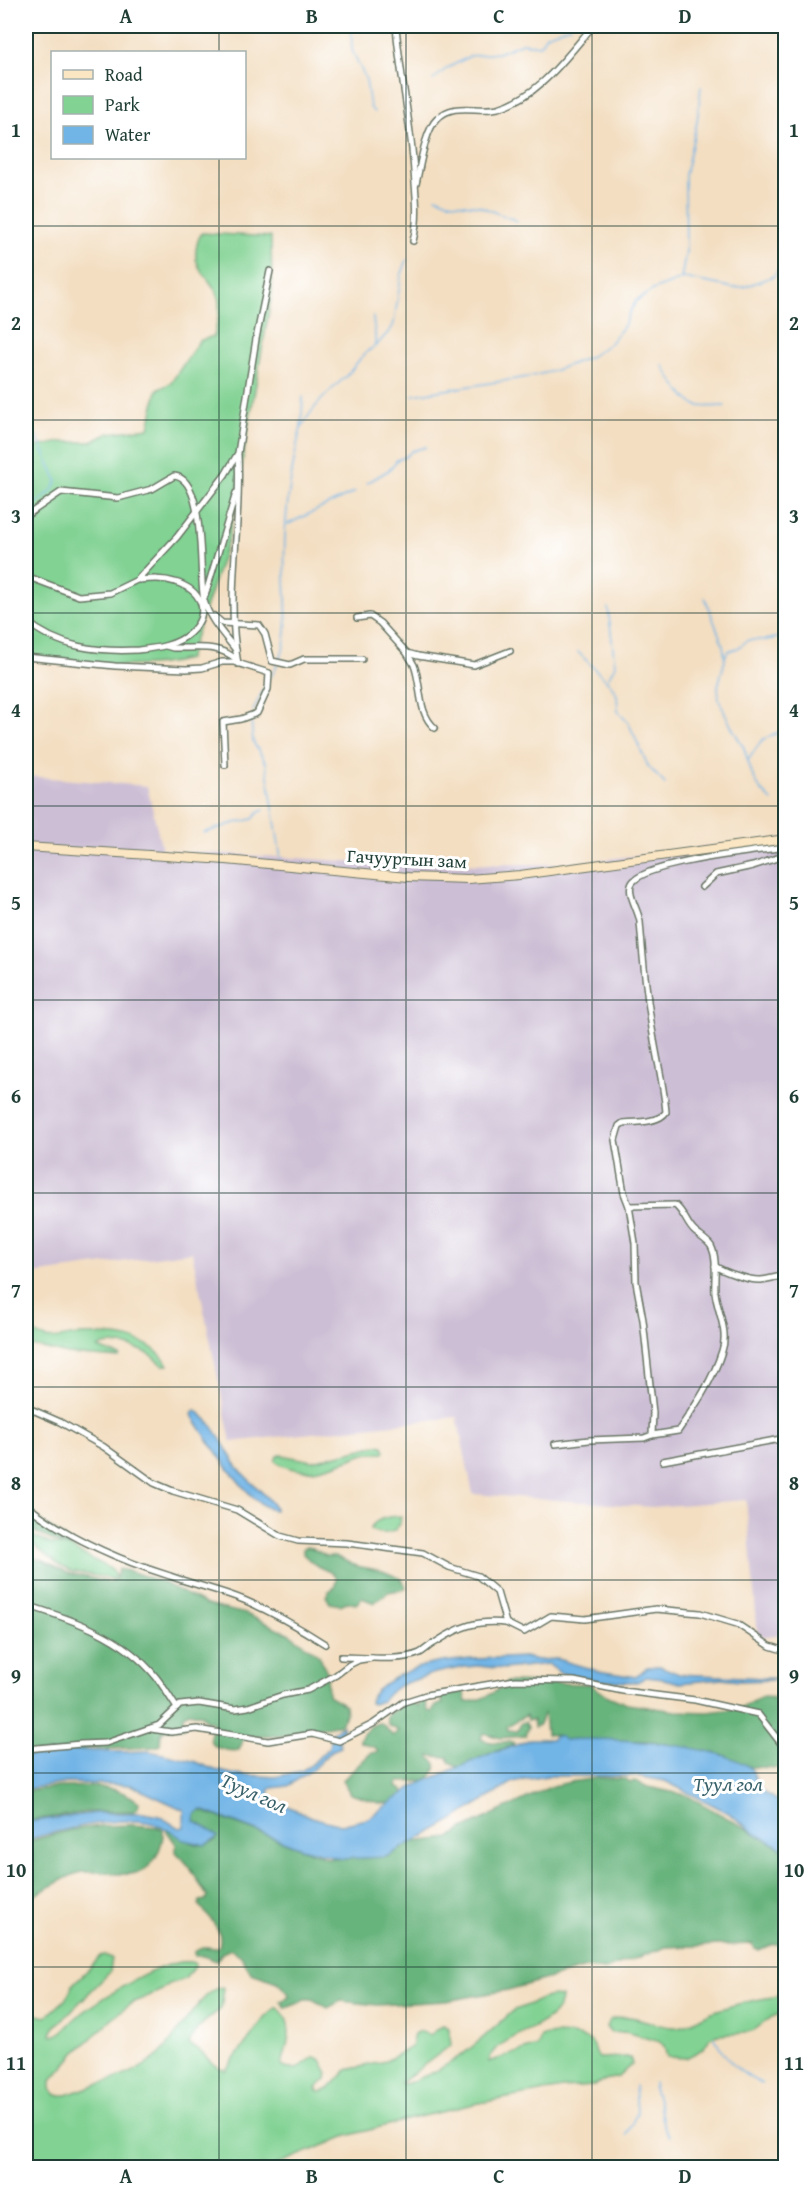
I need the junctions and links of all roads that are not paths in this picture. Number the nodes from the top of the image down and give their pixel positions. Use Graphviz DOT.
graph roads {
  1 [pos="396,26"];
  2 [pos="593,26"];
  3 [pos="416,184"];
  4 [pos="413,242"];
  5 [pos="270,271"];
  6 [pos="238,453"];
  7 [pos="26,482"];
  8 [pos="239,488"];
  9 [pos="26,494"];
  10 [pos="196,511"];
  11 [pos="26,516"];
  12 [pos="26,576"];
  13 [pos="137,580"];
  14 [pos="204,600"];
  15 [pos="209,611"];
  16 [pos="357,618"];
  17 [pos="26,623"];
  18 [pos="234,624"];
  19 [pos="166,646"];
  20 [pos="236,650"];
  21 [pos="510,651"];
  22 [pos="407,653"];
  23 [pos="26,657"];
  24 [pos="362,659"];
  25 [pos="238,664"];
  26 [pos="435,728"];
  27 [pos="225,765"];
  28 [pos="786,839"];
  29 [pos="26,847"];
  30 [pos="786,847"];
  31 [pos="786,855"];
  32 [pos="702,887"];
  33 [pos="629,1206"];
  34 [pos="715,1266"];
  35 [pos="786,1276"];
  36 [pos="26,1407"];
  37 [pos="652,1435"];
  38 [pos="786,1438"];
  39 [pos="555,1444"];
  40 [pos="663,1461"];
  41 [pos="26,1505"];
  42 [pos="26,1605"];
  43 [pos="506,1623"];
  44 [pos="325,1644"];
  45 [pos="786,1650"];
  46 [pos="341,1657"];
  47 [pos="372,1658"];
  48 [pos="177,1708"];
  49 [pos="151,1729"];
  50 [pos="26,1749"];
  51 [pos="786,1750"];
  1 -- 3 [label="street"];
  2 -- 3 [label="street"];
  3 -- 4 [label="street"];
  5 -- 6 [label="street"];
  6 -- 8 [label="street"];
  6 -- 10 [label="street"];
  7 -- 9 [label="street"];
  8 -- 14 [label="street"];
  8 -- 18 [label="street"];
  10 -- 11 [label="street"];
  10 -- 13 [label="street"];
  10 -- 14 [label="street"];
  12 -- 13 [label="street"];
  13 -- 19 [label="street"];
  14 -- 15 [label="street"];
  15 -- 18 [label="street"];
  15 -- 20 [label="street"];
  16 -- 22 [label="street"];
  17 -- 19 [label="street"];
  18 -- 20 [label="street"];
  18 -- 24 [label="street"];
  19 -- 25 [label="street"];
  20 -- 25 [label="street"];
  21 -- 22 [label="street"];
  22 -- 26 [label="street"];
  23 -- 25 [label="street"];
  25 -- 27 [label="street"];
  28 -- 29 [label="main road, Гачууртын зам"];
  30 -- 33 [label="street"];
  31 -- 32 [label="street"];
  33 -- 34 [label="street"];
  33 -- 37 [label="street"];
  34 -- 35 [label="street"];
  34 -- 37 [label="street"];
  36 -- 43 [label="street"];
  37 -- 39 [label="street"];
  38 -- 40 [label="street"];
  41 -- 44 [label="street"];
  42 -- 48 [label="street"];
  43 -- 45 [label="street"];
  43 -- 47 [label="street"];
  46 -- 47 [label="street"];
  47 -- 48 [label="street"];
  48 -- 49 [label="street"];
  49 -- 50 [label="street"];
  49 -- 51 [label="street"];
}
